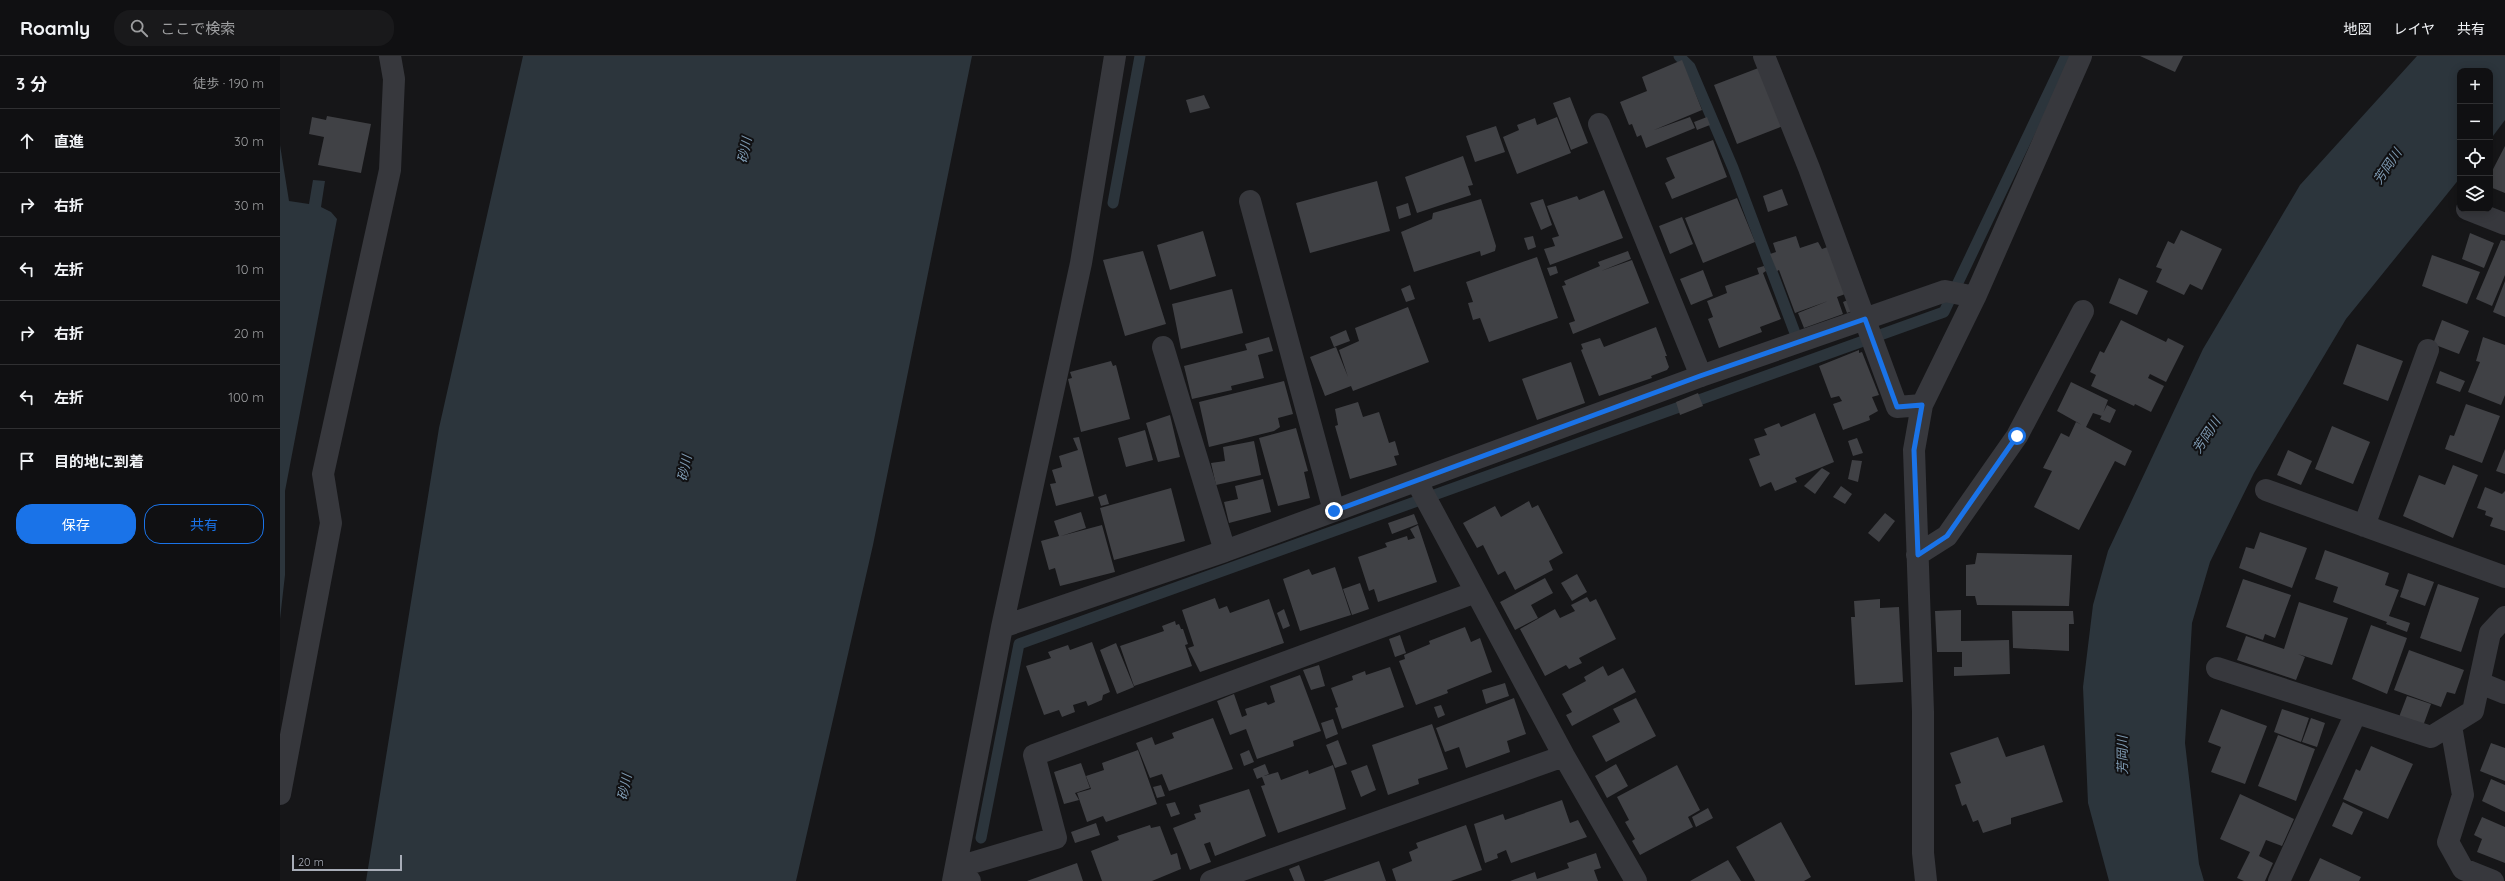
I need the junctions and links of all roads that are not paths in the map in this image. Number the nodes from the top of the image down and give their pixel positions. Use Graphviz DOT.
graph roads {
  1 [pos="390,56"];
  2 [pos="1115,56"];
  3 [pos="1764,56"];
  4 [pos="2081,56"];
  5 [pos="1599,124"];
  6 [pos="1250,201"];
  7 [pos="2475,212"];
  8 [pos="2505,224"];
  9 [pos="1971,296"];
  10 [pos="2083,311"];
  11 [pos="1870,333"];
  12 [pos="1163,347"];
  13 [pos="2428,350"];
  14 [pos="1700,376"];
  15 [pos="1922,405"];
  16 [pos="2266,490"];
  17 [pos="1424,493"];
  18 [pos="1334,511"];
  19 [pos="2364,526"];
  20 [pos="1225,551"];
  21 [pos="1918,555"];
  22 [pos="2505,577"];
  23 [pos="1476,592"];
  24 [pos="2505,617"];
  25 [pos="1002,627"];
  26 [pos="2217,668"];
  27 [pos="2480,683"];
  28 [pos="2505,693"];
  29 [pos="288,707"];
  30 [pos="2356,713"];
  31 [pos="2451,726"];
  32 [pos="1564,756"];
  33 [pos="280,794"];
  34 [pos="960,876"];
  35 [pos="1211,881"];
  36 [pos="1636,881"];
  37 [pos="1926,881"];
  38 [pos="2279,881"];
  39 [pos="2494,881"];
  1 -- 29 [label="street"];
  2 -- 25 [label="street"];
  3 -- 11 [label="street"];
  4 -- 9 [label="street"];
  5 -- 14 [label="street"];
  6 -- 18 [label="street"];
  7 -- 8 [label="street"];
  9 -- 11 [label="street"];
  9 -- 15 [label="street"];
  10 -- 21 [label="street"];
  11 -- 14 [label="street"];
  11 -- 15 [label="street"];
  12 -- 20 [label="street"];
  13 -- 19 [label="street"];
  14 -- 17 [label="street"];
  15 -- 21 [label="street"];
  16 -- 19 [label="street"];
  17 -- 18 [label="street"];
  17 -- 23 [label="street"];
  18 -- 20 [label="street"];
  19 -- 22 [label="street"];
  20 -- 25 [label="street"];
  21 -- 37 [label="street"];
  23 -- 32 [label="street"];
  23 -- 34 [label="street"];
  24 -- 27 [label="street"];
  25 -- 34 [label="street"];
  26 -- 30 [label="street"];
  27 -- 28 [label="street"];
  27 -- 31 [label="street"];
  29 -- 33 [label="street"];
  30 -- 31 [label="street"];
  30 -- 38 [label="street"];
  31 -- 39 [label="street"];
  32 -- 35 [label="street"];
  32 -- 36 [label="street"];
}
